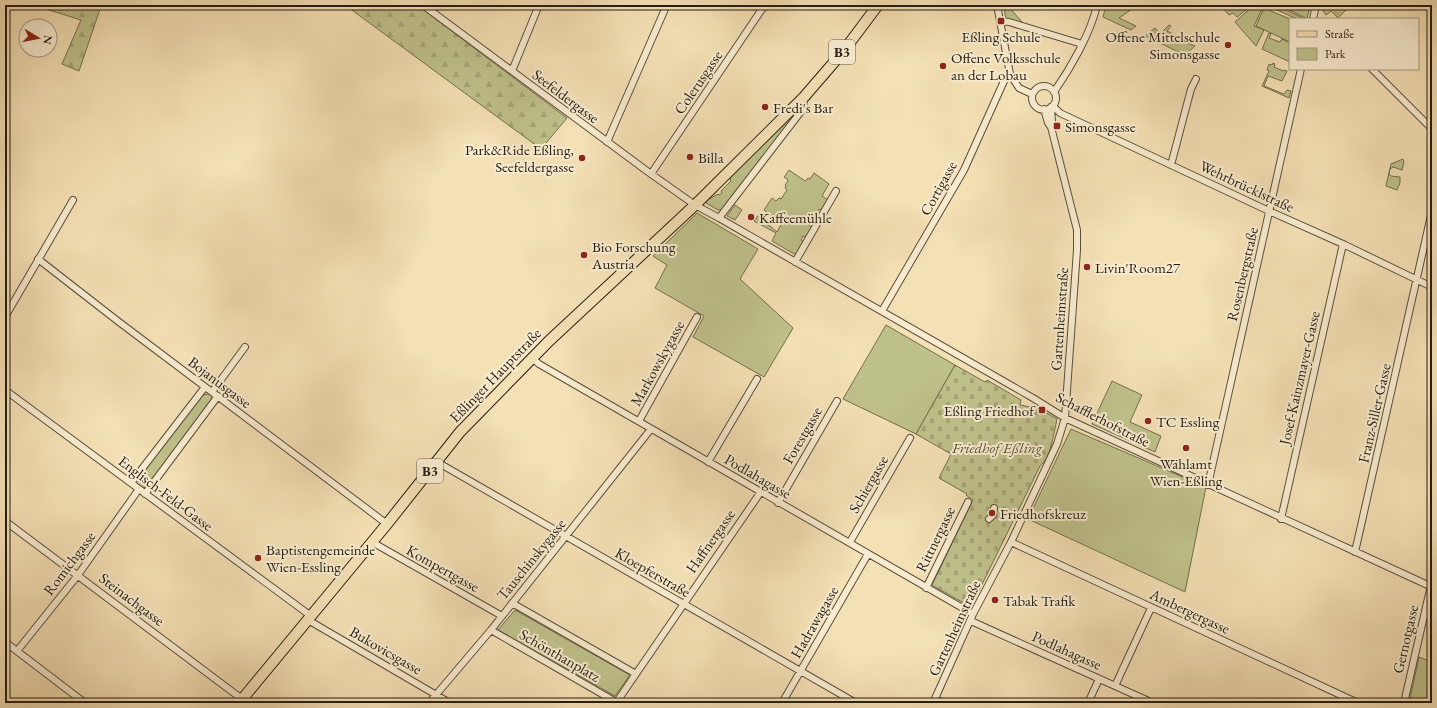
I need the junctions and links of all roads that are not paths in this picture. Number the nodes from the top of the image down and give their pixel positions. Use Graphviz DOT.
graph roads {
  1 [pos="423,5"];
  2 [pos="539,5"];
  3 [pos="660,5"];
  4 [pos="768,5"];
  5 [pos="878,5"];
  6 [pos="997,5"];
  7 [pos="1097,5"];
  8 [pos="1316,5"];
  9 [pos="1313,18"];
  10 [pos="1001,21"];
  11 [pos="1082,44"];
  12 [pos="1301,70"];
  13 [pos="1373,70"];
  14 [pos="512,71"];
  15 [pos="1010,74"];
  16 [pos="1196,79"];
  17 [pos="1054,92"];
  18 [pos="1032,94"];
  19 [pos="804,97"];
  20 [pos="1052,106"];
  21 [pos="1044,109"];
  22 [pos="1051,127"];
  23 [pos="1432,129"];
  24 [pos="607,142"];
  25 [pos="1171,165"];
  26 [pos="651,174"];
  27 [pos="836,191"];
  28 [pos="72,200"];
  29 [pos="695,205"];
  30 [pos="1269,211"];
  31 [pos="1432,211"];
  32 [pos="720,218"];
  33 [pos="1343,244"];
  34 [pos="38,259"];
  35 [pos="795,262"];
  36 [pos="1417,280"];
  37 [pos="1432,287"];
  38 [pos="882,311"];
  39 [pos="5,317"];
  40 [pos="697,317"];
  41 [pos="245,347"];
  42 [pos="532,358"];
  43 [pos="757,379"];
  44 [pos="204,387"];
  45 [pos="5,390"];
  46 [pos="212,392"];
  47 [pos="218,396"];
  48 [pos="837,401"];
  49 [pos="1065,418"];
  50 [pos="639,421"];
  51 [pos="651,429"];
  52 [pos="910,438"];
  53 [pos="437,462"];
  54 [pos="708,462"];
  55 [pos="131,483"];
  56 [pos="1208,485"];
  57 [pos="139,490"];
  58 [pos="760,493"];
  59 [pos="145,494"];
  60 [pos="968,502"];
  61 [pos="778,503"];
  62 [pos="994,508"];
  63 [pos="1281,518"];
  64 [pos="989,519"];
  65 [pos="5,521"];
  66 [pos="387,524"];
  67 [pos="566,536"];
  68 [pos="372,542"];
  69 [pos="850,542"];
  70 [pos="1011,542"];
  71 [pos="1355,552"];
  72 [pos="868,554"];
  73 [pos="78,575"];
  74 [pos="1432,585"];
  75 [pos="926,588"];
  76 [pos="512,603"];
  77 [pos="682,604"];
  78 [pos="1151,608"];
  79 [pos="973,614"];
  80 [pos="502,616"];
  81 [pos="309,618"];
  82 [pos="971,621"];
  83 [pos="491,630"];
  84 [pos="5,642"];
  85 [pos="17,651"];
  86 [pos="800,672"];
  87 [pos="636,674"];
  88 [pos="1099,679"];
  89 [pos="1115,686"];
  90 [pos="436,694"];
  91 [pos="241,701"];
  92 [pos="934,701"];
  93 [pos="616,702"];
  94 [pos="85,703"];
  95 [pos="429,703"];
  96 [pos="450,703"];
  97 [pos="782,703"];
  98 [pos="856,703"];
  99 [pos="944,703"];
  100 [pos="1088,703"];
  101 [pos="1154,703"];
  102 [pos="1358,703"];
  103 [pos="1404,703"];
  1 -- 14 [label="street, Seefeldergasse"];
  2 -- 14 [label="street"];
  3 -- 24 [label="street"];
  4 -- 26 [label="street, Colerusgasse"];
  5 -- 19 [label="main road, Eßlinger Hauptstraße / B3"];
  6 -- 10 [label="street, Gartenheimstraße"];
  7 -- 11 [label="street"];
  8 -- 9 [label="street"];
  10 -- 11 [label="street"];
  10 -- 15 [label="street, Gartenheimstraße"];
  11 -- 17 [label="street"];
  12 -- 30 [label="street, Rosenbergstraße"];
  13 -- 23 [label="street"];
  14 -- 24 [label="street, Seefeldergasse"];
  15 -- 18 [label="street, Gartenheimstraße"];
  15 -- 38 [label="street, Cortigasse"];
  16 -- 25 [label="street"];
  17 -- 18 [label="street"];
  17 -- 20 [label="street, Gartenheimstraße"];
  18 -- 21 [label="street, Gartenheimstraße"];
  19 -- 29 [label="main road, Eßlinger Hauptstraße / B3"];
  19 -- 32 [label="street, Eßlinger Hauptstraße"];
  20 -- 21 [label="street"];
  20 -- 22 [label="street, Gartenheimstraße"];
  20 -- 25 [label="street, Wehrbrücklstraße"];
  21 -- 22 [label="street, Gartenheimstraße"];
  22 -- 49 [label="street, Gartenheimstraße"];
  24 -- 26 [label="street, Seefeldergasse"];
  25 -- 30 [label="street, Wehrbrücklstraße"];
  26 -- 29 [label="street, Seefeldergasse"];
  27 -- 35 [label="street"];
  28 -- 34 [label="street"];
  29 -- 32 [label="street, Schafflerhofstraße"];
  29 -- 42 [label="main road, Eßlinger Hauptstraße / B3"];
  30 -- 33 [label="street, Wehrbrücklstraße"];
  30 -- 56 [label="street, Rosenbergstraße"];
  31 -- 36 [label="street, Franz-Siller-Gasse"];
  32 -- 35 [label="street, Schafflerhofstraße"];
  33 -- 36 [label="street, Wehrbrücklstraße"];
  33 -- 63 [label="street, Josef-Kainzmayer-Gasse"];
  34 -- 39 [label="street"];
  34 -- 44 [label="street, Bojanusgasse"];
  35 -- 38 [label="street, Schafflerhofstraße"];
  36 -- 37 [label="street, Wehrbrücklstraße"];
  36 -- 71 [label="street, Franz-Siller-Gasse"];
  38 -- 49 [label="street, Schafflerhofstraße"];
  40 -- 50 [label="street, Markowskygasse"];
  41 -- 46 [label="street"];
  42 -- 50 [label="street, Podlahagasse"];
  42 -- 53 [label="main road, Eßlinger Hauptstraße / B3"];
  43 -- 54 [label="street"];
  44 -- 46 [label="street, Bojanusgasse"];
  44 -- 55 [label="street"];
  45 -- 55 [label="street, Englisch-Feld-Gasse"];
  46 -- 47 [label="street, Bojanusgasse"];
  47 -- 59 [label="street"];
  47 -- 66 [label="street, Bojanusgasse"];
  48 -- 61 [label="street, Forestgasse"];
  49 -- 56 [label="street, Schafflerhofstraße"];
  49 -- 70 [label="street, Gartenheimstraße"];
  50 -- 51 [label="street, Podlahagasse"];
  51 -- 54 [label="street, Podlahagasse"];
  51 -- 67 [label="street, Tauschinskygasse"];
  52 -- 69 [label="street, Schiergasse"];
  53 -- 66 [label="main road, Eßlinger Hauptstraße / B3"];
  53 -- 67 [label="street, Kloepferstraße"];
  54 -- 58 [label="street, Podlahagasse"];
  55 -- 57 [label="street, Englisch-Feld-Gasse"];
  56 -- 63 [label="street, Schafflerhofstraße"];
  57 -- 59 [label="street, Englisch-Feld-Gasse"];
  57 -- 73 [label="street, Romichgasse"];
  58 -- 61 [label="street, Podlahagasse"];
  58 -- 77 [label="street, Haffnergasse"];
  59 -- 81 [label="street, Englisch-Feld-Gasse"];
  60 -- 75 [label="street, Rittnergasse"];
  61 -- 69 [label="street, Podlahagasse"];
  62 -- 64 [label="street"];
  63 -- 71 [label="street, Schafflerhofstraße"];
  65 -- 73 [label="street, Steinachgasse"];
  66 -- 68 [label="main road, Eßlinger Hauptstraße / B3"];
  67 -- 76 [label="street, Tauschinskygasse"];
  67 -- 77 [label="street, Kloepferstraße"];
  68 -- 80 [label="street, Kompertgasse"];
  68 -- 81 [label="main road, Eßlinger Hauptstraße / B3"];
  69 -- 72 [label="street, Podlahagasse"];
  70 -- 78 [label="street, Ambergergasse"];
  70 -- 79 [label="street, Gartenheimstraße"];
  71 -- 74 [label="street, Schafflerhofstraße"];
  72 -- 75 [label="street, Podlahagasse"];
  72 -- 86 [label="street, Hadrawagasse"];
  73 -- 85 [label="street, Romichgasse"];
  73 -- 91 [label="street, Steinachgasse"];
  74 -- 103 [label="street, Gernotgasse"];
  75 -- 79 [label="street, Podlahagasse"];
  76 -- 80 [label="street, Tauschinskygasse"];
  76 -- 87 [label="street, Schönthanplatz"];
  77 -- 86 [label="street, Kloepferstraße"];
  77 -- 87 [label="street, Haffnergasse"];
  78 -- 89 [label="street"];
  78 -- 102 [label="street, Ambergergasse"];
  79 -- 82 [label="street, Gartenheimstraße"];
  80 -- 83 [label="street, Tauschinskygasse"];
  81 -- 90 [label="street, Bukovicsgasse"];
  81 -- 91 [label="main road, Eßlinger Hauptstraße / B3"];
  82 -- 88 [label="street, Podlahagasse"];
  82 -- 92 [label="street, Gartenheimstraße"];
  83 -- 90 [label="street, Tauschinskygasse"];
  83 -- 93 [label="street, Schönthanplatz"];
  84 -- 85 [label="street"];
  85 -- 94 [label="street"];
  86 -- 97 [label="street, Hadrawagasse"];
  86 -- 98 [label="street, Kloepferstraße"];
  87 -- 93 [label="street, Haffnergasse"];
  88 -- 89 [label="street, Podlahagasse"];
  88 -- 100 [label="street"];
  89 -- 101 [label="street, Podlahagasse"];
  90 -- 95 [label="street, Tauschinskygasse"];
  90 -- 96 [label="street, Bukovicsgasse"];
  92 -- 99 [label="street"];
}
